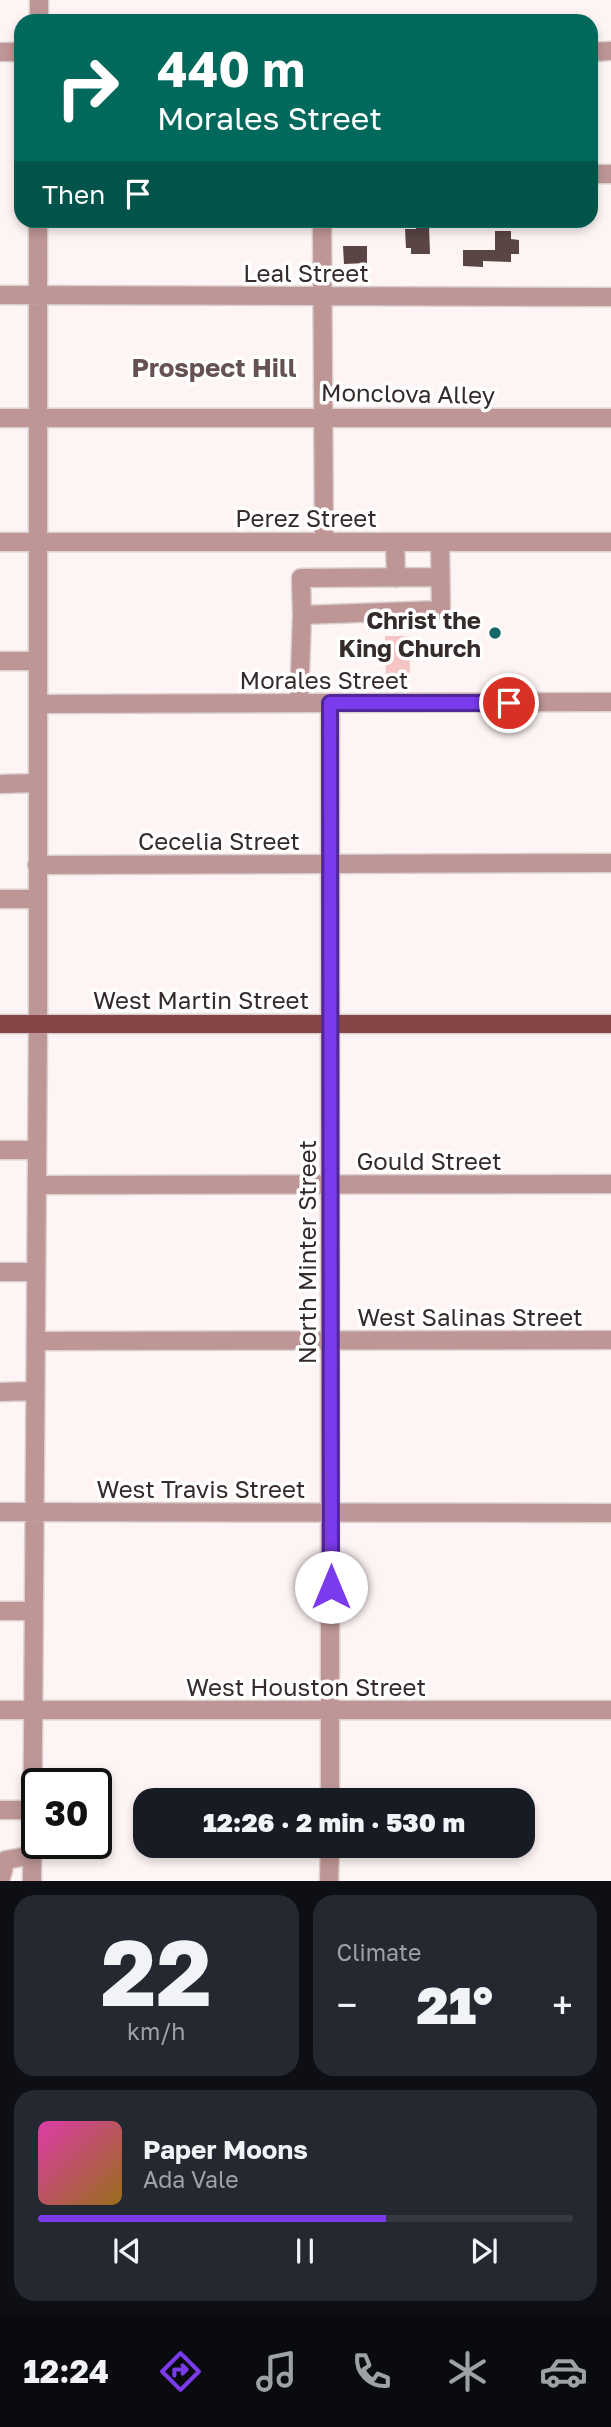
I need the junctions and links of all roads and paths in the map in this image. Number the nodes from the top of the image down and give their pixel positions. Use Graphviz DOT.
graph roads {
  1 [pos="38,228"];
  2 [pos="322,228"];
  3 [pos="38,294"];
  4 [pos="0,295"];
  5 [pos="324,297"];
  6 [pos="611,297"];
  7 [pos="325,417"];
  8 [pos="0,418"];
  9 [pos="37,418"];
  10 [pos="611,418"];
  11 [pos="324,540"];
  12 [pos="36,541"];
  13 [pos="611,541"];
  14 [pos="0,542"];
  15 [pos="395,542"];
  16 [pos="440,542"];
  17 [pos="440,577"];
  18 [pos="396,578"];
  19 [pos="302,615"];
  20 [pos="0,661"];
  21 [pos="38,661"];
  22 [pos="611,702"];
  23 [pos="299,703"];
  24 [pos="330,703"];
  25 [pos="38,704"];
  26 [pos="37,783"];
  27 [pos="0,784"];
  28 [pos="611,863"];
  29 [pos="330,864"];
  30 [pos="37,865"];
  31 [pos="0,899"];
  32 [pos="37,899"];
  33 [pos="0,1024"];
  34 [pos="38,1024"];
  35 [pos="330,1024"];
  36 [pos="611,1024"];
  37 [pos="0,1150"];
  38 [pos="37,1150"];
  39 [pos="611,1184"];
  40 [pos="37,1185"];
  41 [pos="330,1185"];
  42 [pos="0,1272"];
  43 [pos="36,1272"];
  44 [pos="611,1340"];
  45 [pos="331,1341"];
  46 [pos="36,1342"];
  47 [pos="35,1391"];
  48 [pos="0,1392"];
  49 [pos="0,1512"];
  50 [pos="34,1512"];
  51 [pos="331,1513"];
  52 [pos="611,1513"];
  53 [pos="0,1611"];
  54 [pos="32,1611"];
  55 [pos="0,1710"];
  56 [pos="33,1710"];
  57 [pos="611,1710"];
  58 [pos="330,1711"];
  59 [pos="33,1768"];
  60 [pos="330,1788"];
  61 [pos="0,1810"];
  62 [pos="21,1810"];
  63 [pos="21,1857"];
  64 [pos="330,1858"];
  65 [pos="33,1859"];
  66 [pos="0,1881"];
  67 [pos="32,1881"];
  68 [pos="330,1881"];
  1 -- 3 [label="street"];
  2 -- 5 [label="street"];
  3 -- 4 [label="street, Leal Street"];
  3 -- 5 [label="street, Leal Street"];
  3 -- 9 [label="street"];
  5 -- 6 [label="street, Leal Street"];
  5 -- 7 [label="street"];
  7 -- 9 [label="street, Monclova Alley"];
  7 -- 10 [label="street, Monclova Alley"];
  7 -- 11 [label="street"];
  8 -- 9 [label="street, Monclova Alley"];
  9 -- 12 [label="street"];
  11 -- 12 [label="street, Perez Street"];
  11 -- 15 [label="street, Perez Street"];
  12 -- 14 [label="street, Perez Street"];
  12 -- 21 [label="street"];
  13 -- 16 [label="street, Perez Street"];
  15 -- 16 [label="street, Perez Street"];
  15 -- 18 [label="street"];
  16 -- 17 [label="street"];
  17 -- 18 [label="street"];
  17 -- 19 [label="street"];
  18 -- 19 [label="street"];
  19 -- 23 [label="street"];
  20 -- 21 [label="street"];
  21 -- 25 [label="street"];
  22 -- 24 [label="street, Morales Street"];
  23 -- 24 [label="street, Morales Street"];
  23 -- 25 [label="street, Morales Street"];
  24 -- 29 [label="street, North Minter Street"];
  25 -- 26 [label="street"];
  26 -- 27 [label="street"];
  26 -- 30 [label="street"];
  28 -- 29 [label="street, Cecelia Street"];
  29 -- 30 [label="street, Cecelia Street"];
  29 -- 35 [label="street, North Minter Street"];
  30 -- 32 [label="street"];
  31 -- 32 [label="street"];
  32 -- 34 [label="street"];
  33 -- 34 [label="main road, West Martin Street"];
  34 -- 35 [label="main road, West Martin Street"];
  34 -- 38 [label="street"];
  35 -- 36 [label="main road, West Martin Street"];
  35 -- 41 [label="street, North Minter Street"];
  37 -- 38 [label="street"];
  38 -- 40 [label="street"];
  39 -- 41 [label="street, Gould Street"];
  40 -- 41 [label="street, Gould Street"];
  40 -- 43 [label="street"];
  41 -- 45 [label="street, North Minter Street"];
  42 -- 43 [label="street"];
  43 -- 46 [label="street"];
  44 -- 45 [label="street, West Salinas Street"];
  45 -- 46 [label="street, West Salinas Street"];
  45 -- 51 [label="street, North Minter Street"];
  46 -- 47 [label="street"];
  47 -- 48 [label="street"];
  47 -- 50 [label="street"];
  49 -- 50 [label="street, West Travis Street"];
  50 -- 51 [label="street, West Travis Street"];
  50 -- 54 [label="street"];
  51 -- 52 [label="street, West Travis Street"];
  51 -- 58 [label="street, North Minter Street"];
  53 -- 54 [label="street"];
  54 -- 56 [label="street"];
  55 -- 56 [label="street, West Houston Street"];
  56 -- 58 [label="street, West Houston Street"];
  56 -- 59 [label="street"];
  57 -- 58 [label="street, West Houston Street"];
  58 -- 60 [label="street, North Minter Street"];
  61 -- 62 [label="street"];
  63 -- 66 [label="street"];
  64 -- 68 [label="street"];
  65 -- 67 [label="street"];
}
